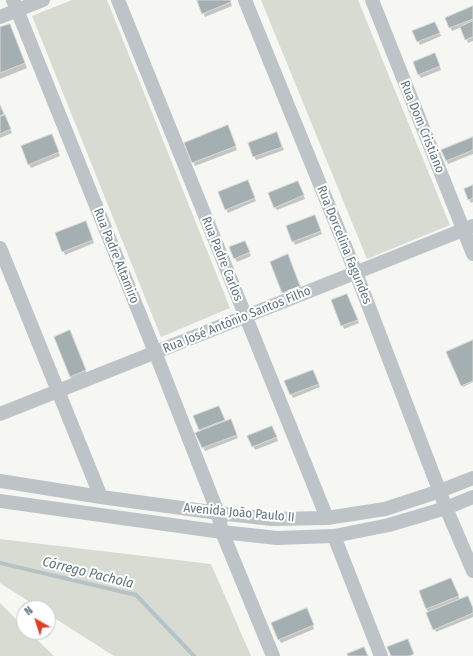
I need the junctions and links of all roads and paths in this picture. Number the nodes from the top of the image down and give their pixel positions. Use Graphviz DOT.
graph roads {
  1 [pos="43,0"];
  2 [pos="118,0"];
  3 [pos="245,0"];
  4 [pos="372,0"];
  5 [pos="15,5"];
  6 [pos="0,17"];
  7 [pos="468,227"];
  8 [pos="0,248"];
  9 [pos="473,254"];
  10 [pos="356,273"];
  11 [pos="245,316"];
  12 [pos="155,352"];
  13 [pos="57,391"];
  14 [pos="0,414"];
  15 [pos="473,478"];
  16 [pos="0,481"];
  17 [pos="440,491"];
  18 [pos="473,496"];
  19 [pos="101,497"];
  20 [pos="0,501"];
  21 [pos="446,508"];
  22 [pos="218,514"];
  23 [pos="327,518"];
  24 [pos="222,532"];
  25 [pos="334,536"];
  26 [pos="473,572"];
  27 [pos="273,656"];
  28 [pos="381,656"];
  1 -- 5 [label="street"];
  2 -- 11 [label="street, Rua Padre Carlos"];
  3 -- 10 [label="street, Rua Dorcelina Fagundes"];
  4 -- 7 [label="street, Rua Dom Cristiano"];
  5 -- 6 [label="street"];
  5 -- 12 [label="street, Rua Padre Altamiro"];
  7 -- 9 [label="street, Rua Dom Cristiano"];
  7 -- 10 [label="street, Rua José Antônio Santos Filho"];
  8 -- 13 [label="street"];
  10 -- 11 [label="street, Rua José Antônio Santos Filho"];
  10 -- 17 [label="street, Rua Dorcelina Fagundes"];
  11 -- 12 [label="street, Rua José Antônio Santos Filho"];
  11 -- 23 [label="street, Rua Padre Carlos"];
  12 -- 13 [label="street, Rua José Antônio Santos Filho"];
  12 -- 22 [label="street, Rua Padre Altamiro"];
  13 -- 14 [label="street, Rua José Antônio Santos Filho"];
  13 -- 19 [label="street"];
  15 -- 17 [label="street, Avenida João Paulo II"];
  16 -- 19 [label="street, Avenida João Paulo II"];
  17 -- 21 [label="street, Rua Dorcelina Fagundes"];
  17 -- 23 [label="street, Avenida João Paulo II"];
  18 -- 21 [label="street, Avenida João Paulo II"];
  19 -- 22 [label="street, Avenida João Paulo II"];
  20 -- 24 [label="street, Avenida João Paulo II"];
  21 -- 25 [label="street, Avenida João Paulo II"];
  21 -- 26 [label="street"];
  22 -- 23 [label="street, Avenida João Paulo II"];
  22 -- 24 [label="street, Rua Padre Altamiro"];
  24 -- 25 [label="street, Avenida João Paulo II"];
  24 -- 27 [label="street"];
  25 -- 28 [label="street"];
}
